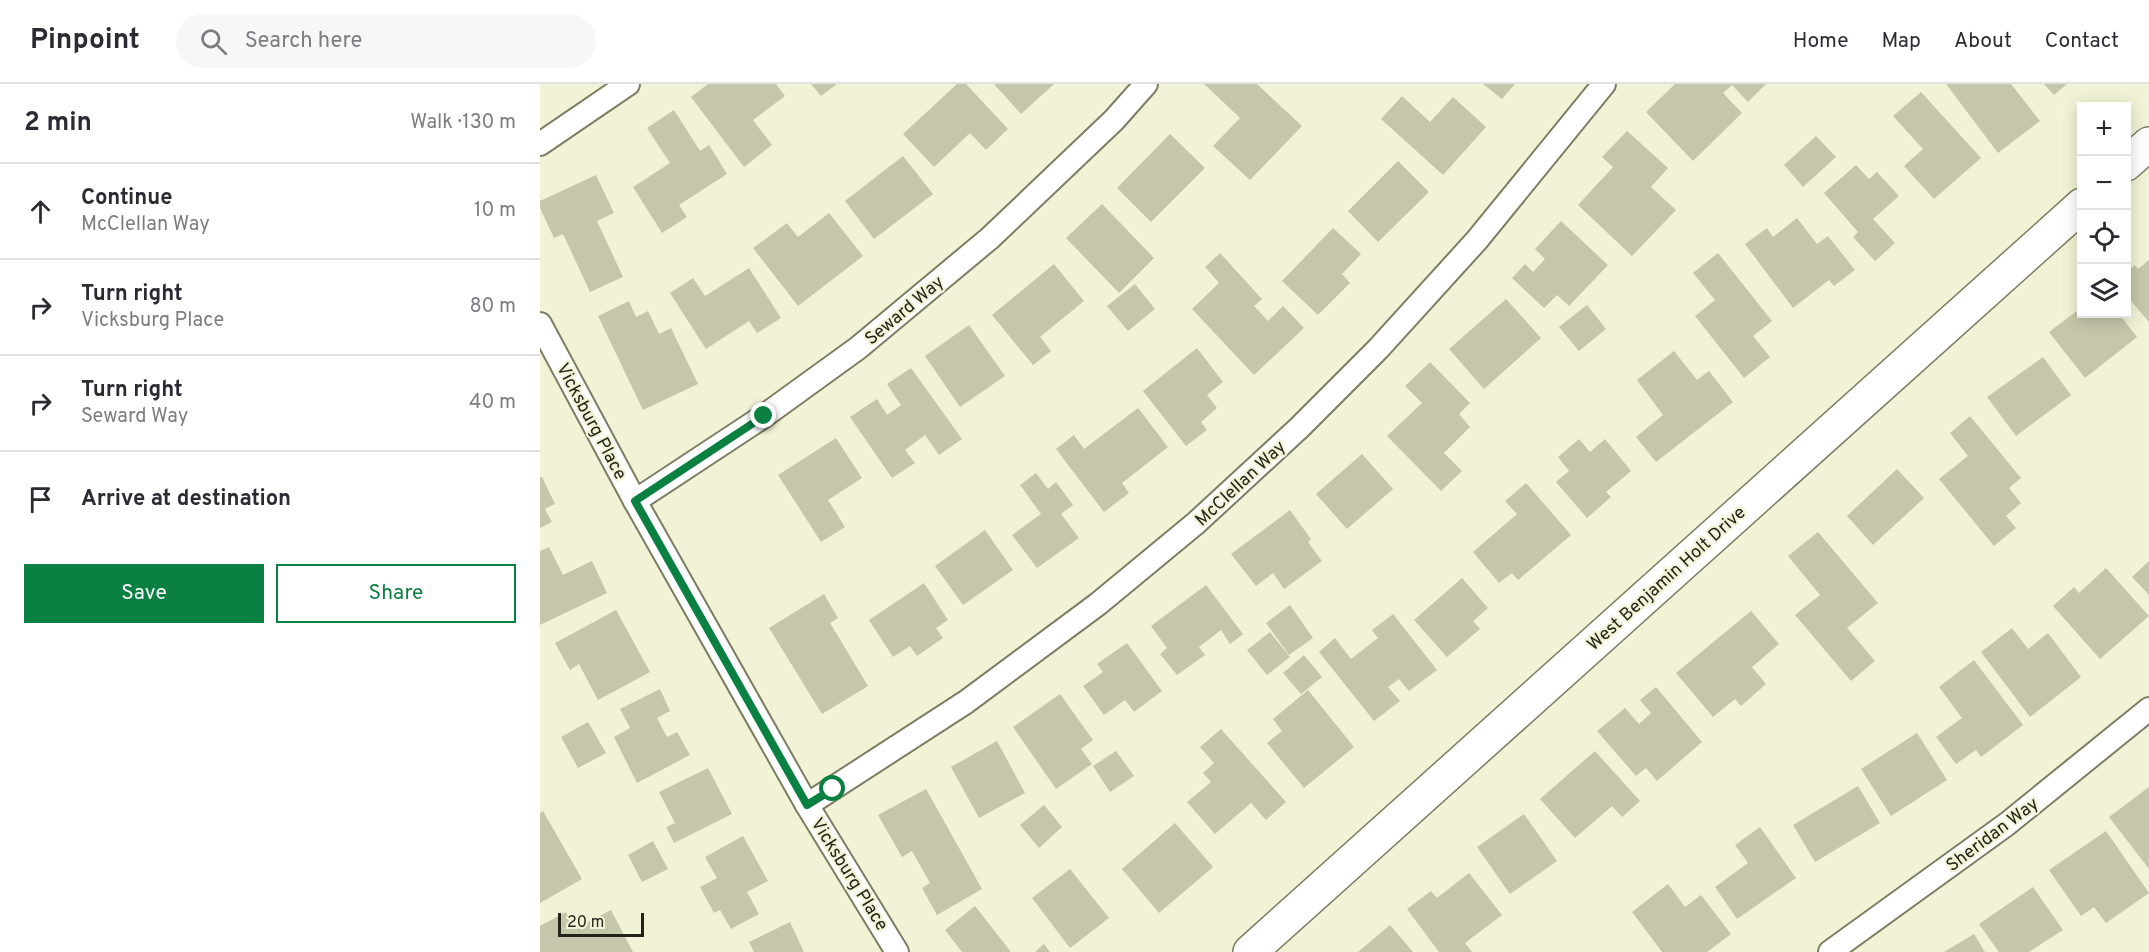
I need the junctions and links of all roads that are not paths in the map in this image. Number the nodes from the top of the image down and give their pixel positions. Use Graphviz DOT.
graph roads {
  1 [pos="628,84"];
  2 [pos="1146,84"];
  3 [pos="1604,84"];
  4 [pos="540,144"];
  5 [pos="2149,144"];
  6 [pos="2131,160"];
  7 [pos="2077,209"];
  8 [pos="540,324"];
  9 [pos="635,501"];
  10 [pos="2149,709"];
  11 [pos="807,805"];
  12 [pos="897,952"];
  13 [pos="1250,952"];
  14 [pos="1830,952"];
  1 -- 4 [label="street"];
  2 -- 9 [label="street, Seward Way"];
  3 -- 11 [label="street, McClellan Way"];
  5 -- 6 [label="main road"];
  7 -- 13 [label="main road, West Benjamin Holt Drive"];
  8 -- 9 [label="street, Vicksburg Place"];
  9 -- 11 [label="street, Vicksburg Place"];
  10 -- 14 [label="street, Sheridan Way"];
  11 -- 12 [label="street, Vicksburg Place"];
}
